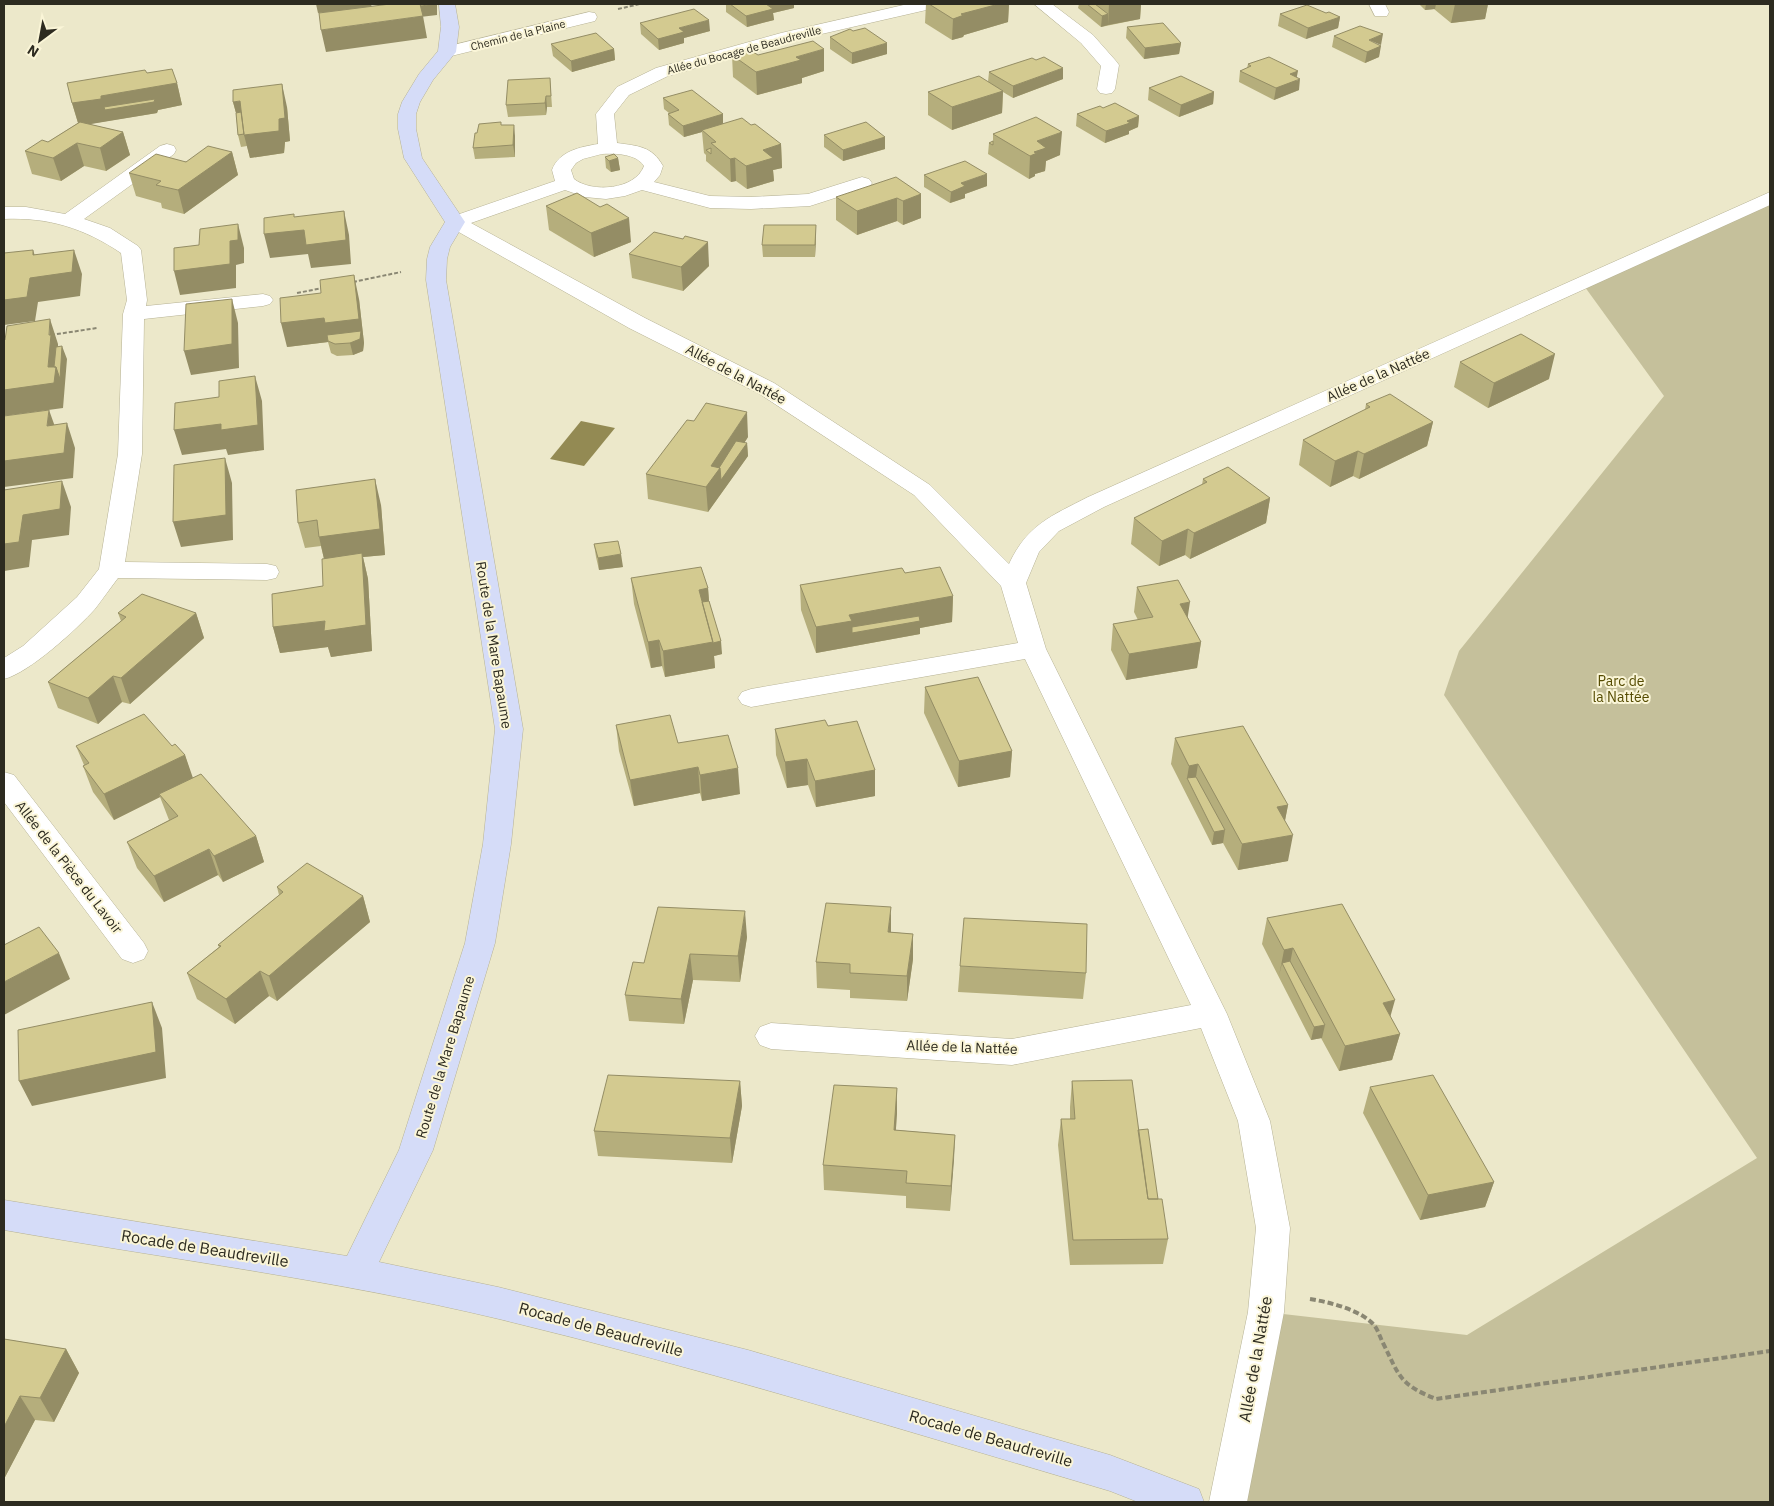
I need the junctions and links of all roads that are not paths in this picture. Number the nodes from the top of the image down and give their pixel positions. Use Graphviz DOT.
graph roads {
  1 [pos="447,4"];
  2 [pos="929,4"];
  3 [pos="1042,4"];
  4 [pos="589,17"];
  5 [pos="447,52"];
  6 [pos="1106,89"];
  7 [pos="608,148"];
  8 [pos="167,150"];
  9 [pos="567,183"];
  10 [pos="862,183"];
  11 [pos="641,184"];
  12 [pos="1770,198"];
  13 [pos="4,213"];
  14 [pos="68,221"];
  15 [pos="455,222"];
  16 [pos="263,300"];
  17 [pos="134,319"];
  18 [pos="111,570"];
  19 [pos="266,572"];
  20 [pos="1013,583"];
  21 [pos="1033,649"];
  22 [pos="4,670"];
  23 [pos="751,698"];
  24 [pos="4,782"];
  25 [pos="134,951"];
  26 [pos="1211,1014"];
  27 [pos="771,1036"];
  28 [pos="4,1215"];
  29 [pos="356,1273"];
  30 [pos="1185,1502"];
  31 [pos="1228,1502"];
  1 -- 5 [label="street"];
  2 -- 7 [label="street, Allée du Bocage de Beaudreville"];
  3 -- 6 [label="street"];
  4 -- 5 [label="street, Chemin de la Plaine"];
  5 -- 15 [label="street"];
  7 -- 9 [label="street"];
  7 -- 11 [label="street"];
  8 -- 14 [label="street"];
  9 -- 11 [label="street"];
  9 -- 15 [label="street"];
  10 -- 11 [label="street"];
  12 -- 20 [label="street, Allée de la Nattée"];
  13 -- 14 [label="street"];
  14 -- 17 [label="street"];
  15 -- 20 [label="street, Allée de la Nattée"];
  15 -- 29 [label="street, Route de la Mare Bapaume"];
  16 -- 17 [label="street"];
  17 -- 18 [label="street"];
  18 -- 19 [label="street"];
  18 -- 22 [label="street"];
  20 -- 21 [label="street, Allée de la Nattée"];
  21 -- 23 [label="street"];
  21 -- 26 [label="street, Allée de la Nattée"];
  24 -- 25 [label="street, Allée de la Pièce du Lavoir"];
  26 -- 27 [label="street, Allée de la Nattée"];
  26 -- 31 [label="street, Allée de la Nattée"];
  28 -- 29 [label="street, Rocade de Beaudreville"];
  29 -- 30 [label="street, Rocade de Beaudreville"];
}
